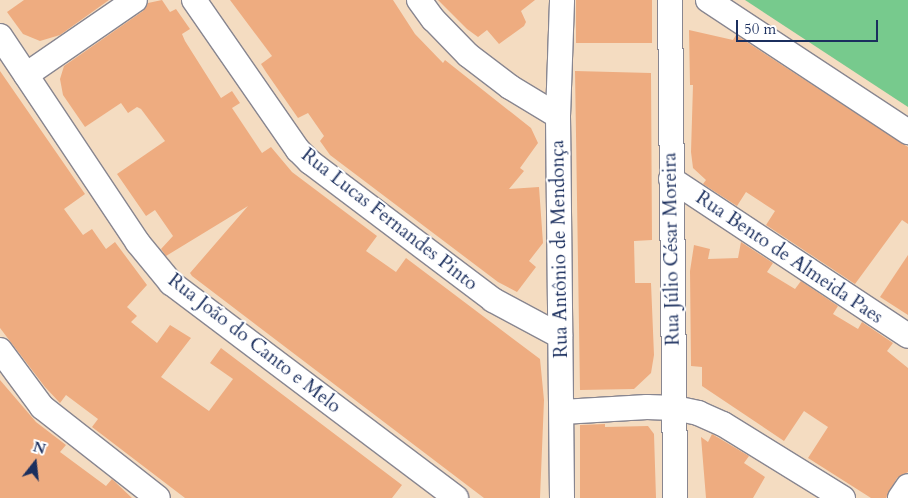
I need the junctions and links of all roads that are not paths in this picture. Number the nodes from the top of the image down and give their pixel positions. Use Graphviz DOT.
graph roads {
  1 [pos="135,0"];
  2 [pos="194,0"];
  3 [pos="419,0"];
  4 [pos="562,0"];
  5 [pos="670,0"];
  6 [pos="708,0"];
  7 [pos="0,36"];
  8 [pos="26,75"];
  9 [pos="558,116"];
  10 [pos="908,132"];
  11 [pos="671,179"];
  12 [pos="560,336"];
  13 [pos="908,336"];
  14 [pos="0,350"];
  15 [pos="675,408"];
  16 [pos="562,412"];
  17 [pos="908,486"];
  18 [pos="158,498"];
  19 [pos="456,498"];
  20 [pos="562,498"];
  21 [pos="675,498"];
  22 [pos="843,498"];
  23 [pos="900,498"];
  1 -- 8 [label="street"];
  2 -- 12 [label="street, Rua Lucas Fernandes Pinto"];
  3 -- 9 [label="street"];
  4 -- 9 [label="street, Rua Antônio de Mendonça"];
  5 -- 11 [label="street, Rua Júlio César Moreira"];
  6 -- 10 [label="street"];
  7 -- 8 [label="street, Rua João do Canto e Melo"];
  8 -- 19 [label="street, Rua João do Canto e Melo"];
  9 -- 12 [label="street, Rua Antônio de Mendonça"];
  11 -- 13 [label="street, Rua Bento de Almeida Paes"];
  11 -- 15 [label="street, Rua Júlio César Moreira"];
  12 -- 16 [label="street, Rua Antônio de Mendonça"];
  14 -- 18 [label="street"];
  15 -- 16 [label="street"];
  15 -- 21 [label="street, Rua Júlio César Moreira"];
  15 -- 22 [label="street"];
  16 -- 20 [label="street, Rua Antônio de Mendonça"];
  17 -- 23 [label="street"];
}
